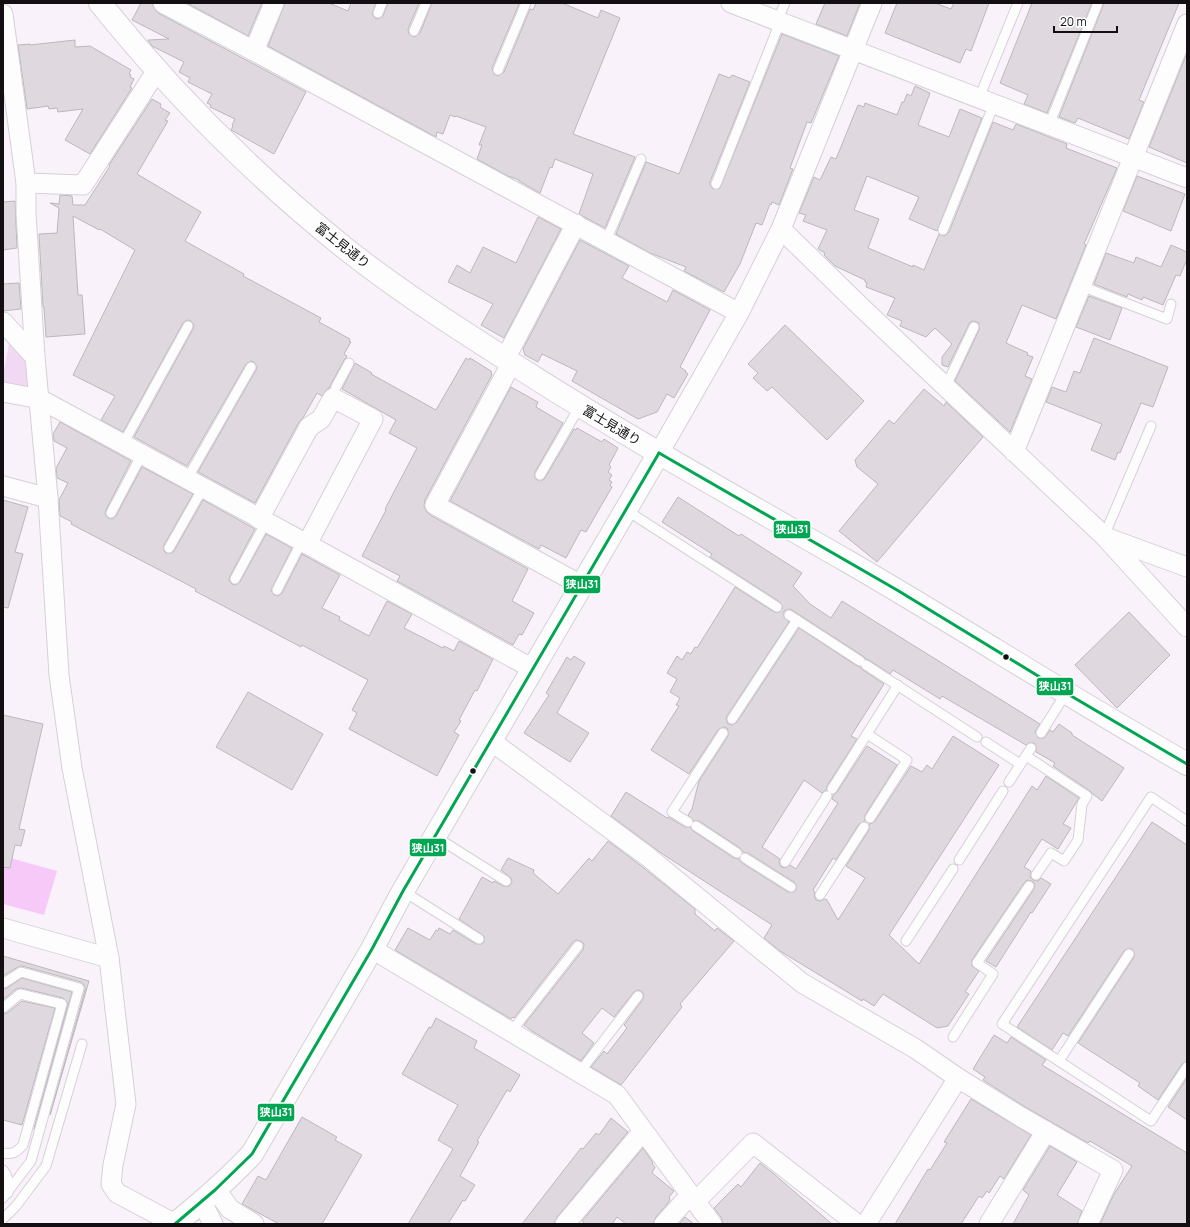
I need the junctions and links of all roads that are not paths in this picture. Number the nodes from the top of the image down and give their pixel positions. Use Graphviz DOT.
graph roads {
  1 [pos="100,3"];
  2 [pos="163,3"];
  3 [pos="274,3"];
  4 [pos="382,3"];
  5 [pos="426,3"];
  6 [pos="526,3"];
  7 [pos="785,3"];
  8 [pos="872,3"];
  9 [pos="1018,3"];
  10 [pos="1098,3"];
  11 [pos="736,4"];
  12 [pos="378,13"];
  13 [pos="3,14"];
  14 [pos="779,22"];
  15 [pos="1187,24"];
  16 [pos="414,31"];
  17 [pos="254,50"];
  18 [pos="853,50"];
  19 [pos="6,65"];
  20 [pos="157,70"];
  21 [pos="498,70"];
  22 [pos="987,101"];
  23 [pos="1048,125"];
  24 [pos="1133,158"];
  25 [pos="641,159"];
  26 [pos="1187,178"];
  27 [pos="26,183"];
  28 [pos="716,184"];
  29 [pos="576,224"];
  30 [pos="781,229"];
  31 [pos="943,230"];
  32 [pos="606,241"];
  33 [pos="1081,286"];
  34 [pos="1171,304"];
  35 [pos="738,313"];
  36 [pos="3,322"];
  37 [pos="188,326"];
  38 [pos="974,327"];
  39 [pos="35,357"];
  40 [pos="508,361"];
  41 [pos="349,363"];
  42 [pos="251,367"];
  43 [pos="946,386"];
  44 [pos="3,392"];
  45 [pos="333,398"];
  46 [pos="40,399"];
  47 [pos="580,406"];
  48 [pos="1151,426"];
  49 [pos="123,444"];
  50 [pos="1014,452"];
  51 [pos="659,453"];
  52 [pos="142,454"];
  53 [pos="540,475"];
  54 [pos="195,484"];
  55 [pos="3,486"];
  56 [pos="48,498"];
  57 [pos="626,510"];
  58 [pos="111,513"];
  59 [pos="263,521"];
  60 [pos="1104,536"];
  61 [pos="305,543"];
  62 [pos="169,548"];
  63 [pos="1187,567"];
  64 [pos="235,579"];
  65 [pos="581,586"];
  66 [pos="276,590"];
  67 [pos="777,607"];
  68 [pos="789,615"];
  69 [pos="797,620"];
  70 [pos="1187,628"];
  71 [pos="533,669"];
  72 [pos="898,685"];
  73 [pos="1066,693"];
  74 [pos="732,719"];
  75 [pos="723,732"];
  76 [pos="1041,733"];
  77 [pos="867,734"];
  78 [pos="978,737"];
  79 [pos="491,741"];
  80 [pos="986,742"];
  81 [pos="1020,764"];
  82 [pos="1187,764"];
  83 [pos="1009,782"];
  84 [pos="1003,791"];
  85 [pos="870,818"];
  86 [pos="1187,821"];
  87 [pos="864,827"];
  88 [pos="436,837"];
  89 [pos="959,860"];
  90 [pos="785,862"];
  91 [pos="953,869"];
  92 [pos="1036,875"];
  93 [pos="506,881"];
  94 [pos="1029,886"];
  95 [pos="791,887"];
  96 [pos="403,891"];
  97 [pos="820,895"];
  98 [pos="3,928"];
  99 [pos="479,939"];
  100 [pos="906,941"];
  101 [pos="578,946"];
  102 [pos="372,950"];
  103 [pos="1129,954"];
  104 [pos="109,958"];
  105 [pos="4,983"];
  106 [pos="638,996"];
  107 [pos="3,1008"];
  108 [pos="511,1032"];
  109 [pos="953,1037"];
  110 [pos="82,1044"];
  111 [pos="1059,1061"];
  112 [pos="1187,1067"];
  113 [pos="579,1073"];
  114 [pos="958,1078"];
  115 [pos="643,1131"];
  116 [pos="1046,1131"];
  117 [pos="3,1154"];
  118 [pos="3,1170"];
  119 [pos="5,1195"];
  120 [pos="209,1196"];
  121 [pos="692,1198"];
  122 [pos="3,1219"];
  123 [pos="175,1224"];
  124 [pos="213,1224"];
  125 [pos="254,1224"];
  126 [pos="565,1224"];
  127 [pos="664,1224"];
  128 [pos="712,1224"];
  129 [pos="857,1224"];
  130 [pos="866,1224"];
  131 [pos="989,1224"];
  132 [pos="1088,1224"];
  1 -- 20 [label="street, 富士見通り"];
  2 -- 17 [label="street"];
  3 -- 17 [label="street"];
  4 -- 12 [label="lane"];
  5 -- 16 [label="lane"];
  6 -- 21 [label="lane"];
  7 -- 14 [label="lane"];
  8 -- 18 [label="street"];
  9 -- 22 [label="lane"];
  10 -- 23 [label="lane"];
  11 -- 14 [label="street"];
  13 -- 19 [label="street"];
  14 -- 18 [label="street"];
  14 -- 28 [label="lane"];
  15 -- 24 [label="street"];
  17 -- 29 [label="street"];
  18 -- 22 [label="street"];
  18 -- 30 [label="street"];
  19 -- 27 [label="street"];
  20 -- 27 [label="street"];
  20 -- 40 [label="street, 富士見通り"];
  22 -- 23 [label="street"];
  22 -- 31 [label="lane"];
  23 -- 24 [label="street"];
  24 -- 26 [label="street"];
  24 -- 33 [label="street"];
  25 -- 32 [label="lane"];
  27 -- 39 [label="street"];
  29 -- 32 [label="street"];
  29 -- 40 [label="street"];
  30 -- 35 [label="street"];
  30 -- 43 [label="street"];
  32 -- 35 [label="street"];
  33 -- 34 [label="lane"];
  33 -- 50 [label="street"];
  35 -- 51 [label="street"];
  36 -- 39 [label="street"];
  37 -- 49 [label="lane"];
  38 -- 43 [label="lane"];
  39 -- 46 [label="street"];
  40 -- 47 [label="street, 富士見通り"];
  40 -- 65 [label="street"];
  41 -- 45 [label="lane"];
  42 -- 54 [label="lane"];
  43 -- 50 [label="street"];
  44 -- 46 [label="street"];
  45 -- 59 [label="street"];
  45 -- 61 [label="street"];
  46 -- 49 [label="street"];
  46 -- 56 [label="street"];
  47 -- 51 [label="street, 富士見通り"];
  47 -- 53 [label="lane"];
  48 -- 60 [label="lane"];
  49 -- 52 [label="street"];
  50 -- 60 [label="street"];
  51 -- 57 [label="street"];
  51 -- 73 [label="street, 富士見通り"];
  52 -- 54 [label="street"];
  52 -- 58 [label="lane"];
  54 -- 59 [label="street"];
  54 -- 62 [label="lane"];
  55 -- 56 [label="street"];
  56 -- 104 [label="street"];
  57 -- 65 [label="street"];
  57 -- 67 [label="lane"];
  59 -- 61 [label="street"];
  59 -- 64 [label="lane"];
  60 -- 63 [label="street"];
  60 -- 70 [label="street"];
  61 -- 66 [label="lane"];
  61 -- 71 [label="street"];
  65 -- 71 [label="street"];
  68 -- 69 [label="lane"];
  69 -- 72 [label="lane"];
  69 -- 74 [label="lane"];
  71 -- 79 [label="street"];
  72 -- 77 [label="lane"];
  72 -- 78 [label="lane"];
  73 -- 76 [label="lane"];
  73 -- 82 [label="street, 富士見通り"];
  75 -- 95 [label="lane"];
  77 -- 85 [label="lane"];
  77 -- 90 [label="lane"];
  79 -- 88 [label="street"];
  79 -- 114 [label="street"];
  80 -- 81 [label="lane"];
  81 -- 83 [label="lane"];
  81 -- 92 [label="lane"];
  84 -- 89 [label="lane"];
  86 -- 111 [label="lane"];
  87 -- 97 [label="lane"];
  88 -- 93 [label="lane"];
  88 -- 96 [label="street"];
  91 -- 100 [label="lane"];
  94 -- 109 [label="lane"];
  96 -- 99 [label="lane"];
  96 -- 102 [label="street"];
  98 -- 104 [label="street"];
  101 -- 108 [label="lane"];
  102 -- 108 [label="street"];
  102 -- 120 [label="street"];
  103 -- 111 [label="lane"];
  104 -- 123 [label="street"];
  105 -- 119 [label="lane"];
  106 -- 113 [label="lane"];
  107 -- 117 [label="lane"];
  108 -- 113 [label="street"];
  110 -- 122 [label="lane"];
  111 -- 112 [label="lane"];
  113 -- 115 [label="street"];
  114 -- 116 [label="street"];
  114 -- 130 [label="street"];
  115 -- 121 [label="street"];
  115 -- 126 [label="street"];
  116 -- 131 [label="street"];
  116 -- 132 [label="street"];
  118 -- 119 [label="lane"];
  120 -- 123 [label="street"];
  120 -- 124 [label="street"];
  120 -- 125 [label="street"];
  121 -- 127 [label="street"];
  121 -- 128 [label="street"];
  121 -- 129 [label="street"];
}
